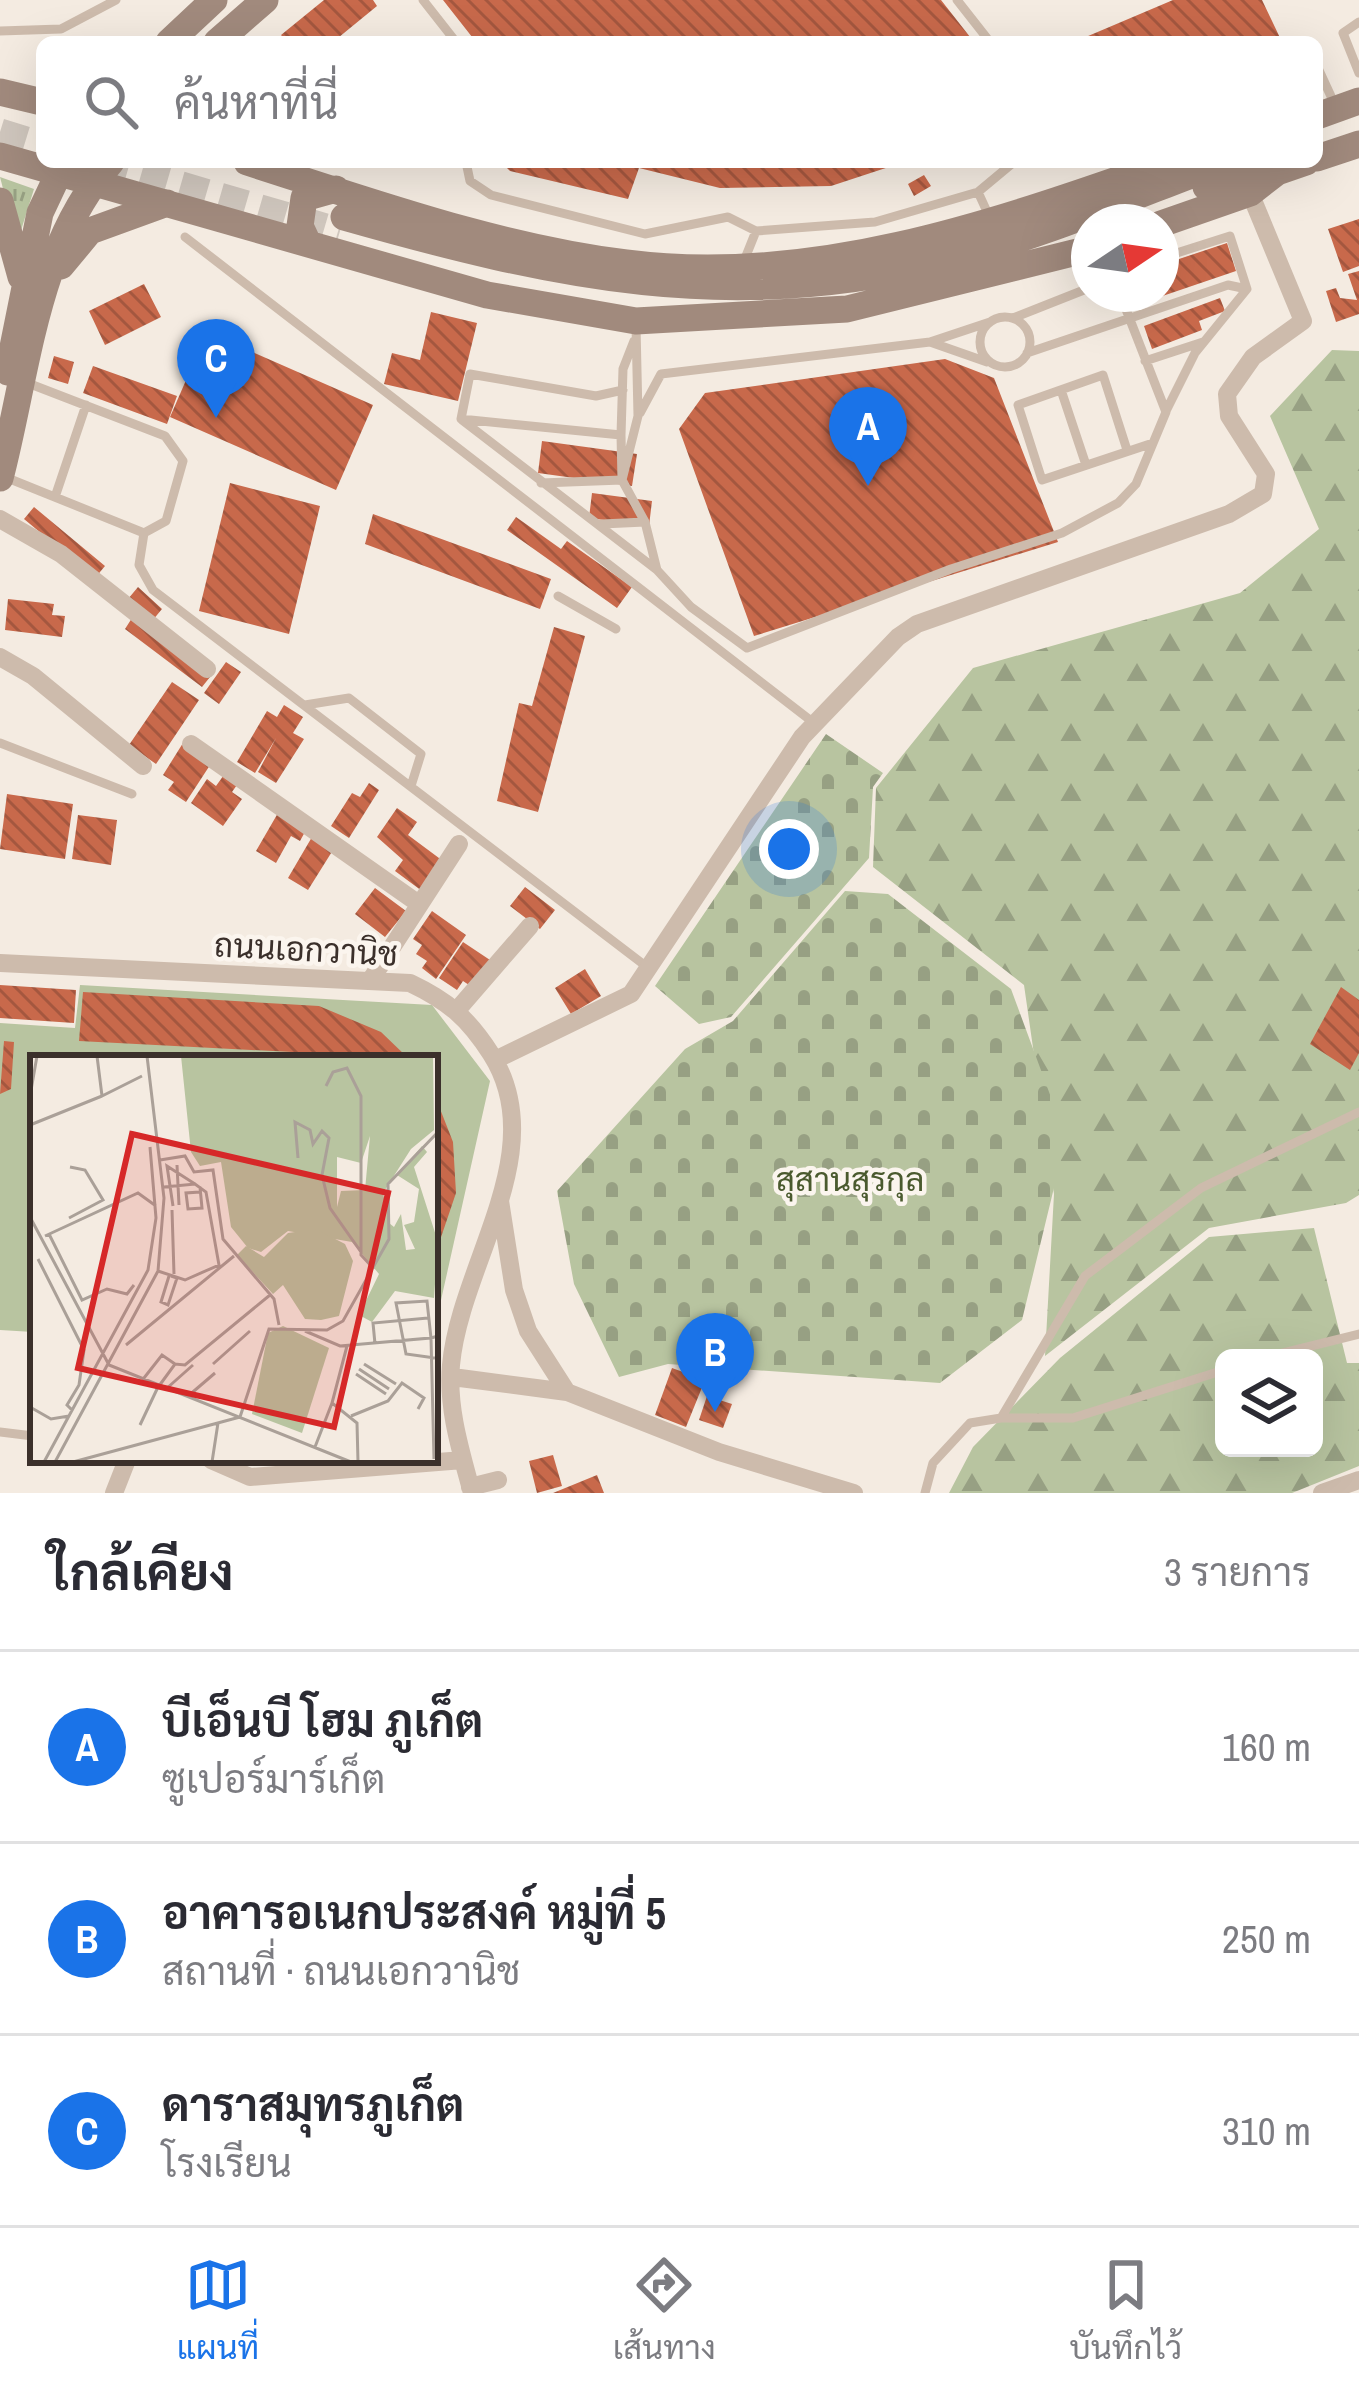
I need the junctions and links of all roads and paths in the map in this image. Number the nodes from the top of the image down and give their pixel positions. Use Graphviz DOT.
graph roads {
  1 [pos="116,0"];
  2 [pos="214,0"];
  3 [pos="265,0"];
  4 [pos="423,0"];
  5 [pos="957,0"];
  6 [pos="1359,22"];
  7 [pos="0,31"];
  8 [pos="235,31"];
  9 [pos="188,36"];
  10 [pos="451,36"];
  11 [pos="985,36"];
  12 [pos="1359,73"];
  13 [pos="1323,78"];
  14 [pos="0,91"];
  15 [pos="36,92"];
  16 [pos="36,100"];
  17 [pos="1338,108"];
  18 [pos="1359,144"];
  19 [pos="0,156"];
  20 [pos="1323,156"];
  21 [pos="36,163"];
  22 [pos="60,168"];
  23 [pos="71,168"];
  24 [pos="267,168"];
  25 [pos="467,168"];
  26 [pos="1007,168"];
  27 [pos="1208,168"];
  28 [pos="1288,168"];
  29 [pos="1119,170"];
  30 [pos="103,171"];
  31 [pos="1276,172"];
  32 [pos="336,189"];
  33 [pos="978,192"];
  34 [pos="1250,193"];
  35 [pos="0,201"];
  36 [pos="166,202"];
  37 [pos="1107,204"];
  38 [pos="1158,204"];
  39 [pos="1071,217"];
  40 [pos="1179,218"];
  41 [pos="992,224"];
  42 [pos="756,231"];
  43 [pos="1071,234"];
  44 [pos="185,237"];
  45 [pos="307,242"];
  46 [pos="1179,252"];
  47 [pos="1071,253"];
  48 [pos="742,266"];
  49 [pos="33,288"];
  50 [pos="1247,289"];
  51 [pos="1071,295"];
  52 [pos="1126,312"];
  53 [pos="1013,318"];
  54 [pos="1129,320"];
  55 [pos="990,322"];
  56 [pos="636,328"];
  57 [pos="7,334"];
  58 [pos="930,342"];
  59 [pos="1203,342"];
  60 [pos="1028,353"];
  61 [pos="1145,361"];
  62 [pos="992,364"];
  63 [pos="25,382"];
  64 [pos="622,390"];
  65 [pos="1061,390"];
  66 [pos="86,405"];
  67 [pos="1166,412"];
  68 [pos="638,416"];
  69 [pos="461,419"];
  70 [pos="621,435"];
  71 [pos="1153,443"];
  72 [pos="0,448"];
  73 [pos="1127,450"];
  74 [pos="1086,465"];
  75 [pos="0,477"];
  76 [pos="622,480"];
  77 [pos="538,483"];
  78 [pos="55,497"];
  79 [pos="0,519"];
  80 [pos="645,522"];
  81 [pos="599,524"];
  82 [pos="144,533"];
  83 [pos="657,570"];
  84 [pos="558,596"];
  85 [pos="616,629"];
  86 [pos="0,657"];
  87 [pos="207,669"];
  88 [pos="304,705"];
  89 [pos="814,723"];
  90 [pos="0,743"];
  91 [pos="190,743"];
  92 [pos="143,766"];
  93 [pos="411,786"];
  94 [pos="132,794"];
  95 [pos="459,844"];
  96 [pos="419,904"];
  97 [pos="530,926"];
  98 [pos="0,963"];
  99 [pos="648,968"];
  100 [pos="370,981"];
  101 [pos="458,1009"];
  102 [pos="495,1060"];
  103 [pos="1359,1112"];
  104 [pos="499,1192"];
  105 [pos="483,1244"];
  106 [pos="505,1247"];
  107 [pos="1359,1334"];
  108 [pos="1299,1349"];
  109 [pos="547,1367"];
  110 [pos="1215,1373"];
  111 [pos="454,1378"];
  112 [pos="537,1389"];
  113 [pos="567,1392"];
  114 [pos="1001,1418"];
  115 [pos="0,1432"];
  116 [pos="30,1436"];
  117 [pos="463,1460"];
  118 [pos="438,1462"];
  119 [pos="126,1463"];
  120 [pos="218,1463"];
  121 [pos="425,1463"];
  122 [pos="498,1480"];
  123 [pos="1359,1480"];
  124 [pos="471,1490"];
  125 [pos="114,1493"];
  126 [pos="854,1493"];
  127 [pos="925,1493"];
  128 [pos="1322,1493"];
  1 -- 7 [label="lane"];
  2 -- 9 [label="main road"];
  3 -- 8 [label="main road"];
  4 -- 10 [label="lane"];
  5 -- 11 [label="lane"];
  6 -- 12 [label="lane"];
  8 -- 9 [label="main road"];
  13 -- 17 [label="lane"];
  14 -- 15 [label="main road"];
  14 -- 16 [label="main road"];
  18 -- 20 [label="main road"];
  19 -- 21 [label="main road"];
  22 -- 49 [label="main road"];
  23 -- 30 [label="main road"];
  24 -- 32 [label="main road"];
  25 -- 42 [label="lane"];
  26 -- 33 [label="lane"];
  27 -- 37 [label="main road"];
  28 -- 31 [label="main road"];
  29 -- 41 [label="main road"];
  30 -- 36 [label="main road"];
  30 -- 49 [label="main road"];
  31 -- 34 [label="main road"];
  31 -- 38 [label="main road"];
  32 -- 45 [label="main road"];
  32 -- 48 [label="main road"];
  33 -- 41 [label="lane"];
  33 -- 42 [label="lane"];
  34 -- 40 [label="main road"];
  34 -- 89 [label="street"];
  35 -- 49 [label="main road"];
  36 -- 45 [label="main road"];
  36 -- 49 [label="main road"];
  39 -- 43 [label="main road"];
  41 -- 48 [label="main road"];
  42 -- 48 [label="lane"];
  44 -- 89 [label="lane"];
  45 -- 56 [label="main road"];
  46 -- 50 [label="lane"];
  47 -- 56 [label="main road"];
  49 -- 57 [label="main road"];
  49 -- 63 [label="main road"];
  50 -- 54 [label="lane"];
  50 -- 59 [label="lane"];
  51 -- 53 [label="lane"];
  52 -- 54 [label="lane"];
  53 -- 55 [label="lane"];
  53 -- 60 [label="lane"];
  54 -- 60 [label="lane"];
  54 -- 61 [label="lane"];
  55 -- 58 [label="lane"];
  55 -- 62 [label="lane"];
  56 -- 64 [label="lane"];
  56 -- 68 [label="lane"];
  57 -- 72 [label="main road"];
  58 -- 62 [label="lane"];
  58 -- 68 [label="lane"];
  59 -- 61 [label="lane"];
  59 -- 67 [label="lane"];
  60 -- 62 [label="lane"];
  61 -- 67 [label="lane"];
  63 -- 66 [label="lane"];
  63 -- 75 [label="main road"];
  64 -- 69 [label="lane"];
  64 -- 70 [label="lane"];
  65 -- 73 [label="lane"];
  65 -- 74 [label="lane"];
  65 -- 74 [label="lane"];
  66 -- 78 [label="lane"];
  66 -- 82 [label="lane"];
  67 -- 71 [label="lane"];
  68 -- 76 [label="lane"];
  69 -- 70 [label="lane"];
  69 -- 77 [label="lane"];
  70 -- 76 [label="lane"];
  71 -- 73 [label="lane"];
  71 -- 83 [label="lane"];
  73 -- 74 [label="lane"];
  75 -- 78 [label="lane"];
  76 -- 77 [label="lane"];
  76 -- 80 [label="lane"];
  77 -- 81 [label="lane"];
  78 -- 82 [label="lane"];
  79 -- 87 [label="street"];
  80 -- 81 [label="lane"];
  80 -- 83 [label="lane"];
  81 -- 83 [label="lane"];
  82 -- 88 [label="lane"];
  84 -- 85 [label="lane"];
  86 -- 92 [label="street"];
  88 -- 93 [label="lane"];
  88 -- 93 [label="lane"];
  89 -- 99 [label="street"];
  90 -- 94 [label="lane"];
  91 -- 96 [label="street"];
  93 -- 99 [label="lane"];
  95 -- 96 [label="street"];
  96 -- 100 [label="street"];
  97 -- 101 [label="street"];
  98 -- 100 [label="street, ถนนเอกวานิช"];
  99 -- 102 [label="street"];
  100 -- 101 [label="street, ถนนเอกวานิช"];
  101 -- 102 [label="street, ถนนเอกวานิช"];
  102 -- 104 [label="street, ถนนเอกวานิช"];
  103 -- 114 [label="lane"];
  104 -- 105 [label="street"];
  104 -- 106 [label="street, ถนนเอกวานิช"];
  105 -- 106 [label="street"];
  105 -- 111 [label="street"];
  106 -- 109 [label="street, ถนนเอกวานิช"];
  107 -- 108 [label="lane"];
  109 -- 112 [label="street"];
  109 -- 113 [label="street, ถนนเอกวานิช"];
  110 -- 114 [label="lane"];
  111 -- 112 [label="street"];
  111 -- 117 [label="street"];
  112 -- 113 [label="street"];
  113 -- 126 [label="street, ถนนเอกวานิช"];
  114 -- 127 [label="lane"];
  115 -- 116 [label="lane"];
  117 -- 118 [label="street"];
  117 -- 124 [label="street"];
  119 -- 125 [label="street"];
  120 -- 121 [label="street"];
  122 -- 124 [label="street"];
  123 -- 128 [label="street"];
}
